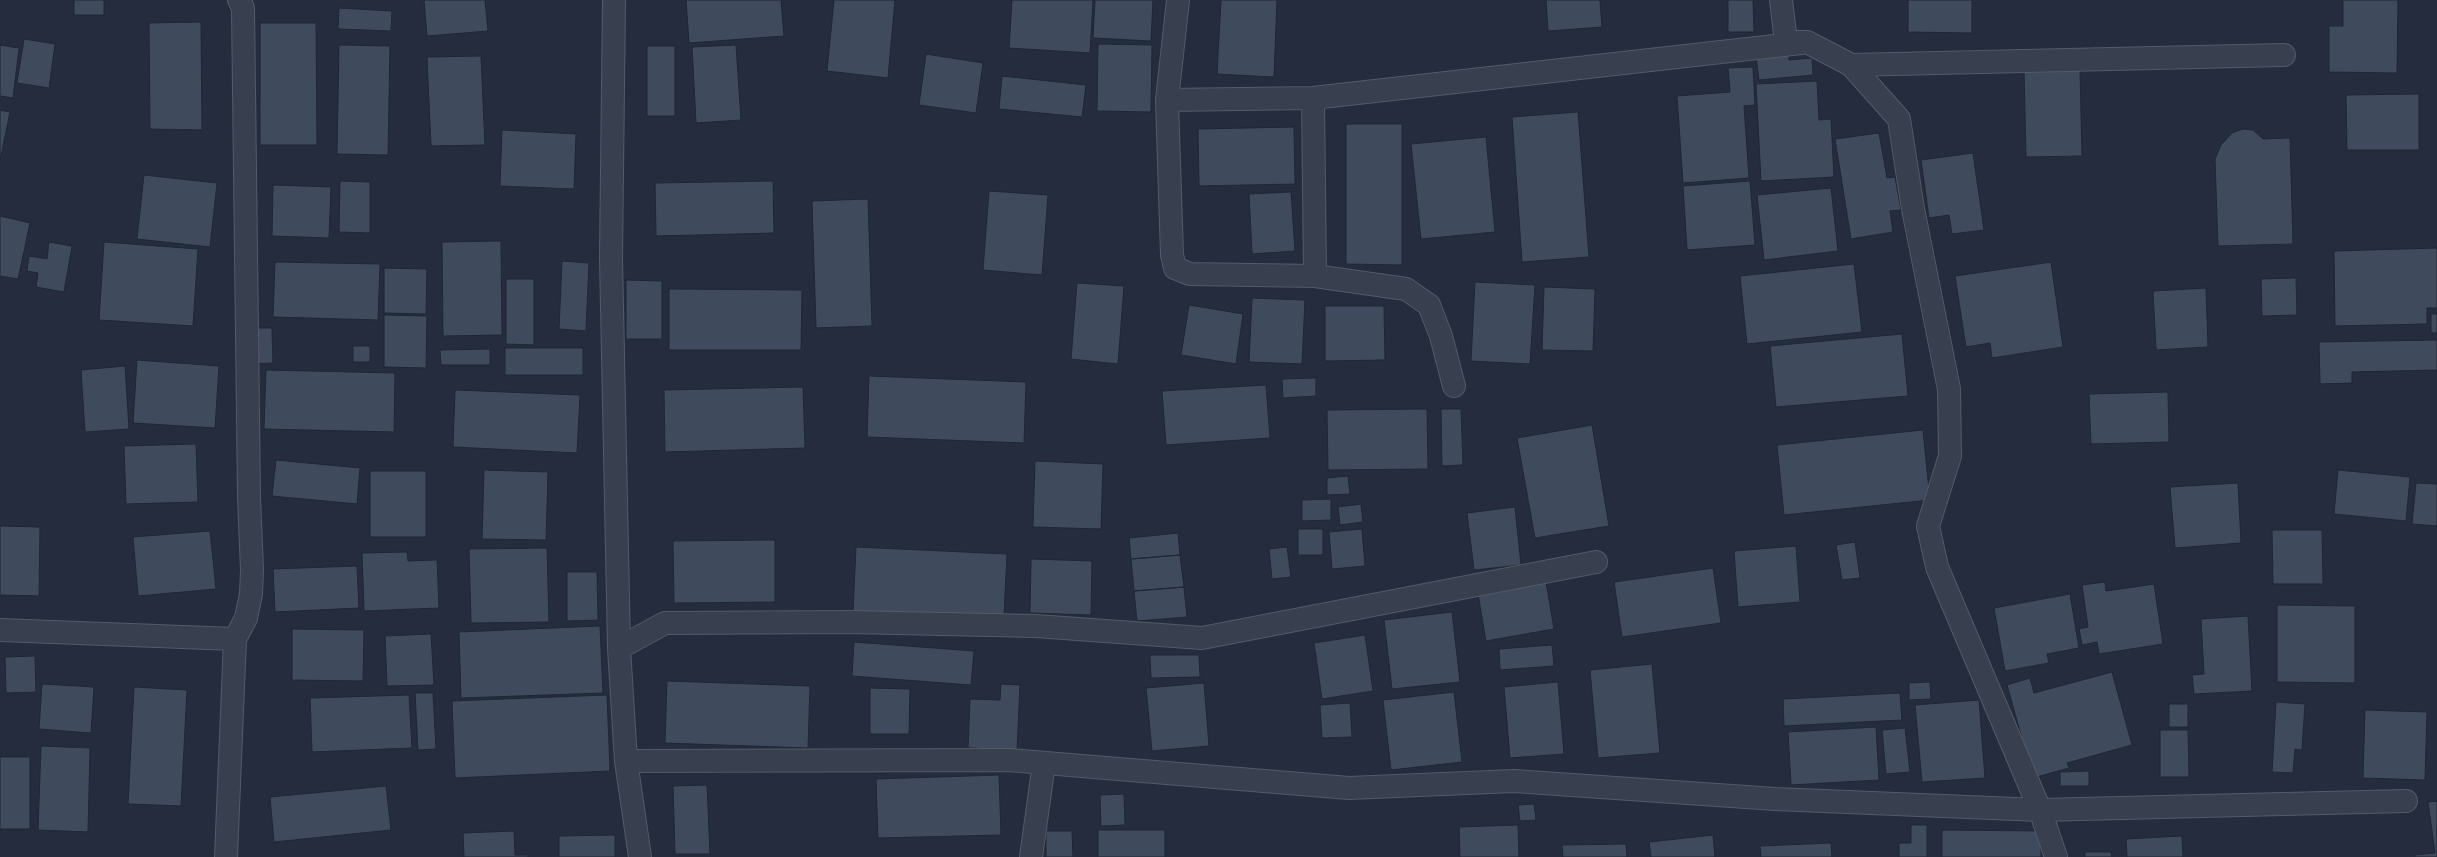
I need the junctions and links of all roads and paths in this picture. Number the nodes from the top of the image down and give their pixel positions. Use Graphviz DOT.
graph roads {
  1 [pos="614,0"];
  2 [pos="1178,0"];
  3 [pos="1781,0"];
  4 [pos="241,4"];
  5 [pos="1807,42"];
  6 [pos="2284,56"];
  7 [pos="1851,65"];
  8 [pos="1313,98"];
  9 [pos="1167,100"];
  10 [pos="1315,276"];
  11 [pos="1454,386"];
  12 [pos="1596,562"];
  13 [pos="0,630"];
  14 [pos="235,639"];
  15 [pos="619,648"];
  16 [pos="626,761"];
  17 [pos="1044,763"];
  18 [pos="2406,801"];
  19 [pos="2040,810"];
  20 [pos="226,857"];
  21 [pos="640,857"];
  22 [pos="1031,857"];
  23 [pos="2056,857"];
  1 -- 15 [label="street"];
  2 -- 9 [label="street"];
  3 -- 5 [label="street"];
  4 -- 14 [label="street"];
  5 -- 7 [label="street"];
  5 -- 8 [label="street"];
  6 -- 7 [label="street"];
  7 -- 19 [label="street"];
  8 -- 9 [label="street"];
  8 -- 10 [label="street"];
  9 -- 10 [label="street"];
  10 -- 11 [label="street"];
  12 -- 15 [label="street"];
  13 -- 14 [label="street"];
  14 -- 20 [label="street"];
  15 -- 16 [label="street"];
  16 -- 17 [label="street"];
  16 -- 21 [label="street"];
  17 -- 19 [label="street"];
  17 -- 22 [label="street"];
  18 -- 19 [label="street"];
  19 -- 23 [label="street"];
}
